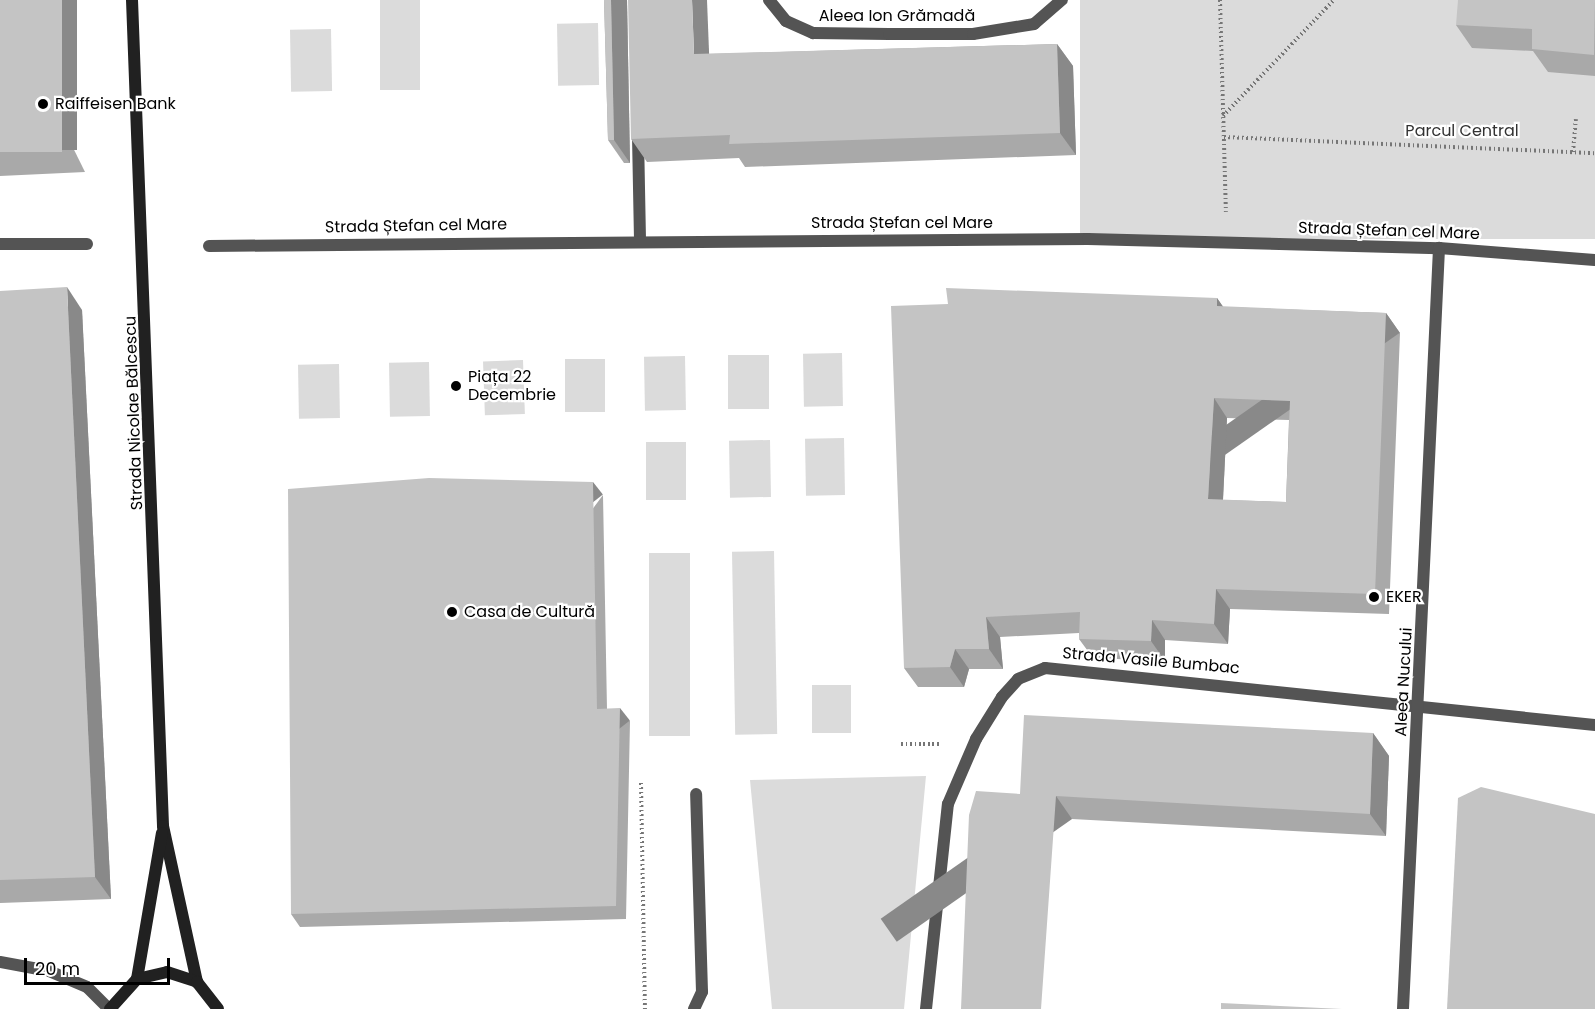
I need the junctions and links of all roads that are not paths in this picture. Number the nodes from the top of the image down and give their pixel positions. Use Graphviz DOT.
graph roads {
  1 [pos="132,0"];
  2 [pos="769,0"];
  3 [pos="1062,0"];
  4 [pos="638,126"];
  5 [pos="640,241"];
  6 [pos="0,244"];
  7 [pos="87,244"];
  8 [pos="209,246"];
  9 [pos="1439,248"];
  10 [pos="1595,260"];
  11 [pos="1420,702"];
  12 [pos="1595,725"];
  13 [pos="696,794"];
  14 [pos="163,826"];
  15 [pos="0,962"];
  16 [pos="136,979"];
  17 [pos="196,982"];
  18 [pos="110,1009"];
  19 [pos="218,1009"];
  20 [pos="694,1009"];
  21 [pos="926,1009"];
  22 [pos="1403,1009"];
  1 -- 14 [label="main road, Strada Nicolae Bălcescu"];
  2 -- 3 [label="street, Aleea Ion Grămadă"];
  4 -- 5 [label="street"];
  5 -- 8 [label="street, Strada Ștefan cel Mare"];
  5 -- 9 [label="street, Strada Ștefan cel Mare"];
  6 -- 7 [label="street"];
  9 -- 10 [label="street, Strada Ștefan cel Mare"];
  9 -- 11 [label="street, Aleea Nucului"];
  11 -- 12 [label="street, Strada Vasile Bumbac"];
  11 -- 21 [label="street, Strada Vasile Bumbac"];
  11 -- 22 [label="street, Aleea Nucului"];
  13 -- 20 [label="street"];
  14 -- 16 [label="main road, Strada Nicolae Bălcescu"];
  14 -- 17 [label="main road, Strada Nicolae Bălcescu"];
  15 -- 18 [label="street"];
  16 -- 17 [label="main road"];
  16 -- 18 [label="main road"];
  17 -- 19 [label="main road"];
}
